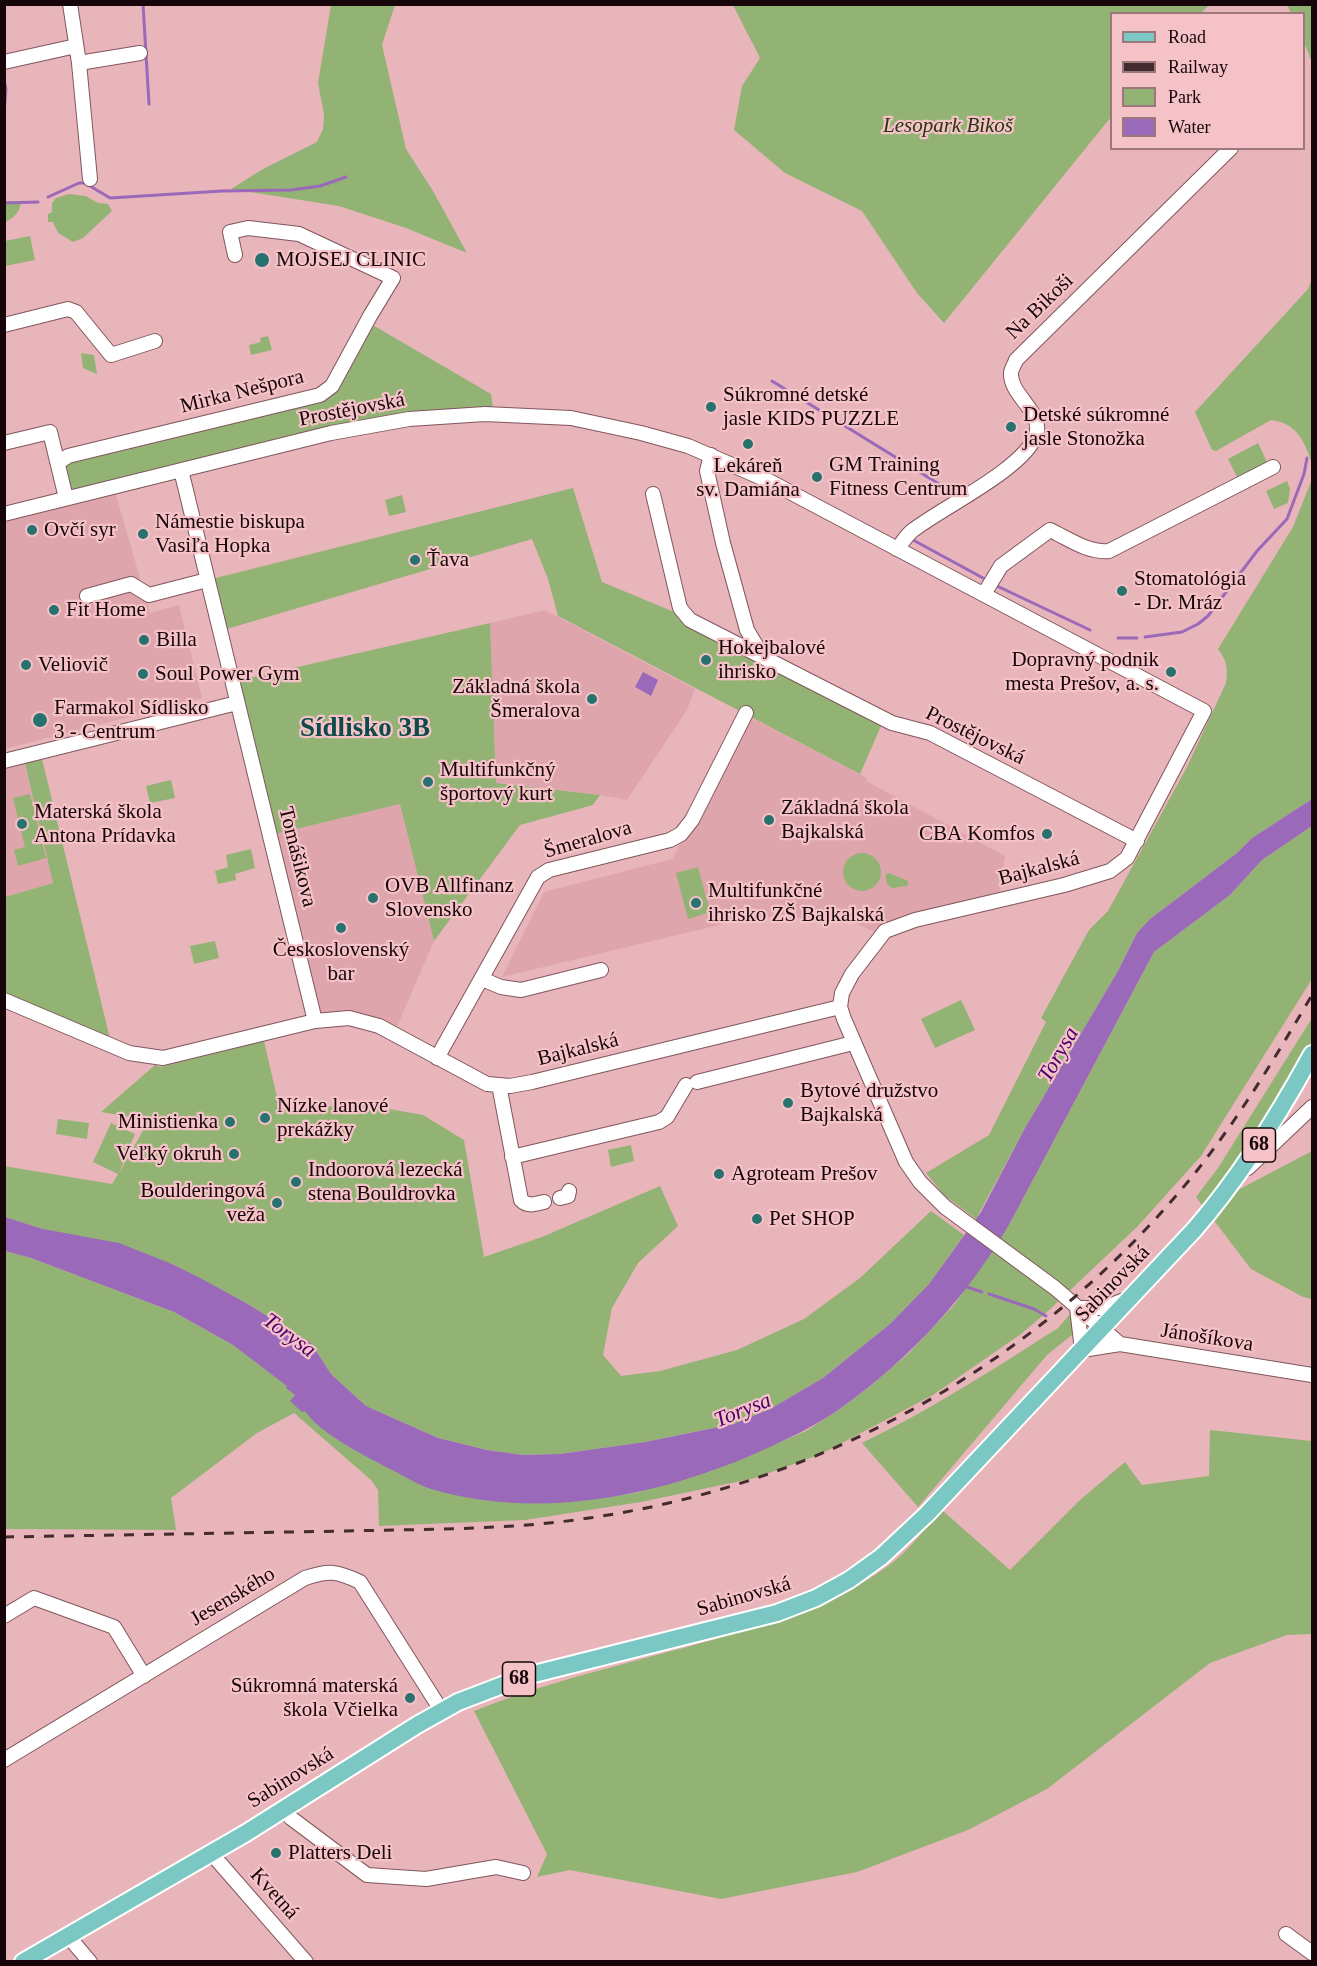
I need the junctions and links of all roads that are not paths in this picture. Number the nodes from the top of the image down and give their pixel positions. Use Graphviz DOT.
graph roads {
  1 [pos="70,4"];
  2 [pos="76,46"];
  3 [pos="140,53"];
  4 [pos="4,62"];
  5 [pos="79,63"];
  6 [pos="1229,150"];
  7 [pos="90,179"];
  8 [pos="235,255"];
  9 [pos="4,325"];
  10 [pos="155,341"];
  11 [pos="4,443"];
  12 [pos="711,455"];
  13 [pos="58,463"];
  14 [pos="1273,466"];
  15 [pos="181,470"];
  16 [pos="62,481"];
  17 [pos="653,494"];
  18 [pos="66,498"];
  19 [pos="49,502"];
  20 [pos="4,514"];
  21 [pos="897,549"];
  22 [pos="207,580"];
  23 [pos="984,594"];
  24 [pos="87,596"];
  25 [pos="747,630"];
  26 [pos="731,641"];
  27 [pos="762,655"];
  28 [pos="237,703"];
  29 [pos="1204,711"];
  30 [pos="746,713"];
  31 [pos="4,761"];
  32 [pos="1137,841"];
  33 [pos="601,970"];
  34 [pos="482,979"];
  35 [pos="4,1000"];
  36 [pos="840,1007"];
  37 [pos="315,1021"];
  38 [pos="853,1043"];
  39 [pos="1312,1054"];
  40 [pos="437,1058"];
  41 [pos="499,1085"];
  42 [pos="1312,1107"];
  43 [pos="512,1157"];
  44 [pos="1235,1179"];
  45 [pos="544,1202"];
  46 [pos="1132,1298"];
  47 [pos="1077,1308"];
  48 [pos="1102,1328"];
  49 [pos="1120,1344"];
  50 [pos="1082,1350"];
  51 [pos="1312,1375"];
  52 [pos="4,1616"];
  53 [pos="144,1676"];
  54 [pos="441,1710"];
  55 [pos="4,1760"];
  56 [pos="285,1809"];
  57 [pos="212,1853"];
  58 [pos="523,1873"];
  59 [pos="1286,1934"];
  60 [pos="68,1936"];
  61 [pos="1312,1953"];
  62 [pos="23,1962"];
  63 [pos="90,1962"];
  64 [pos="306,1962"];
  1 -- 2 [label="street"];
  2 -- 4 [label="street"];
  2 -- 5 [label="street"];
  3 -- 5 [label="street"];
  5 -- 7 [label="street"];
  6 -- 21 [label="street, Na Bikoši"];
  8 -- 13 [label="street, Mirka Nešpora"];
  9 -- 10 [label="street"];
  11 -- 13 [label="street"];
  12 -- 15 [label="street, Prostějovská"];
  12 -- 21 [label="street, Prostějovská"];
  12 -- 25 [label="street"];
  13 -- 16 [label="street"];
  14 -- 23 [label="street"];
  15 -- 18 [label="street, Prostějovská"];
  15 -- 22 [label="street, Tomášikova"];
  16 -- 18 [label="street"];
  16 -- 19 [label="street"];
  17 -- 26 [label="street, Prostějovská"];
  18 -- 19 [label="street, Prostějovská"];
  19 -- 20 [label="street, Prostějovská"];
  21 -- 23 [label="street, Prostějovská"];
  22 -- 24 [label="street"];
  22 -- 28 [label="street, Tomášikova"];
  23 -- 29 [label="street, Prostějovská"];
  25 -- 26 [label="street"];
  25 -- 27 [label="street"];
  26 -- 27 [label="street, Prostějovská"];
  27 -- 32 [label="street, Prostějovská"];
  28 -- 31 [label="street"];
  28 -- 37 [label="street, Tomášikova"];
  29 -- 32 [label="street, Bajkalská"];
  30 -- 34 [label="street, Šmeralova"];
  32 -- 36 [label="street, Bajkalská"];
  33 -- 34 [label="street"];
  34 -- 40 [label="street, Šmeralova"];
  35 -- 37 [label="street, Bajkalská"];
  36 -- 38 [label="street"];
  36 -- 41 [label="street, Bajkalská"];
  37 -- 40 [label="street, Bajkalská"];
  38 -- 43 [label="street"];
  38 -- 47 [label="street"];
  39 -- 44 [label="main road, Sabinovská / 68"];
  40 -- 41 [label="street, Bajkalská"];
  41 -- 43 [label="street"];
  42 -- 44 [label="street"];
  43 -- 45 [label="street"];
  44 -- 46 [label="main road, Sabinovská / 68"];
  46 -- 47 [label="street"];
  46 -- 48 [label="main road, Sabinovská / 68"];
  47 -- 48 [label="street"];
  47 -- 50 [label="street"];
  48 -- 49 [label="street"];
  48 -- 50 [label="main road, Sabinovská / 68"];
  49 -- 50 [label="street"];
  49 -- 51 [label="street, Jánošíkova"];
  50 -- 54 [label="main road, Sabinovská / 68"];
  52 -- 53 [label="street"];
  53 -- 54 [label="street, Jesenského"];
  53 -- 55 [label="street, Jesenského"];
  54 -- 56 [label="main road, Sabinovská / 68"];
  56 -- 57 [label="main road, Sabinovská / 68"];
  56 -- 58 [label="street"];
  57 -- 60 [label="main road, Sabinovská / 68"];
  57 -- 64 [label="street, Kvetná"];
  59 -- 61 [label="street"];
  60 -- 62 [label="main road, Sabinovská / 68"];
  60 -- 63 [label="street"];
}
